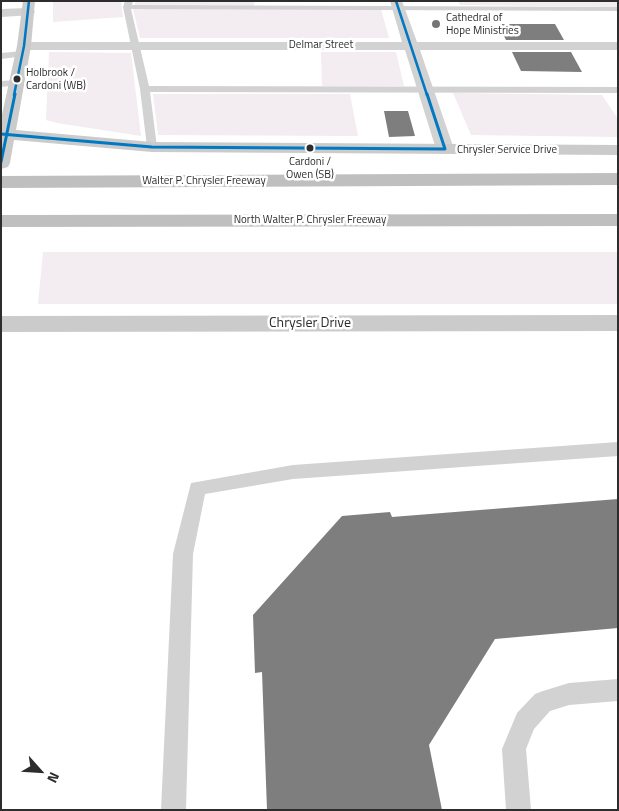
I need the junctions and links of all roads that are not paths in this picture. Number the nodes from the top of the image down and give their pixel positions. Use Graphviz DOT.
graph roads {
  1 [pos="128,4"];
  2 [pos="397,4"];
  3 [pos="28,7"];
  4 [pos="618,9"];
  5 [pos="1,13"];
  6 [pos="137,45"];
  7 [pos="411,46"];
  8 [pos="618,46"];
  9 [pos="23,50"];
  10 [pos="1,56"];
  11 [pos="9,84"];
  12 [pos="145,89"];
  13 [pos="426,90"];
  14 [pos="618,90"];
  15 [pos="4,134"];
  16 [pos="152,147"];
  17 [pos="445,149"];
  18 [pos="618,150"];
  19 [pos="2,162"];
  20 [pos="618,179"];
  21 [pos="1,182"];
  22 [pos="618,220"];
  23 [pos="1,221"];
  24 [pos="1,324"];
  25 [pos="618,324"];
  26 [pos="618,449"];
  27 [pos="618,690"];
  28 [pos="173,810"];
  29 [pos="519,810"];
  1 -- 2 [label="lane"];
  1 -- 6 [label="lane"];
  2 -- 4 [label="lane"];
  2 -- 7 [label="street"];
  3 -- 5 [label="street"];
  3 -- 9 [label="street"];
  6 -- 7 [label="street, Delmar Street"];
  6 -- 9 [label="street, Delmar Street"];
  6 -- 12 [label="lane"];
  7 -- 8 [label="street, Delmar Street"];
  7 -- 13 [label="street"];
  9 -- 10 [label="lane"];
  9 -- 11 [label="street"];
  11 -- 15 [label="street"];
  12 -- 13 [label="lane"];
  12 -- 16 [label="lane"];
  13 -- 14 [label="lane"];
  13 -- 17 [label="street"];
  15 -- 16 [label="street, Chrysler Service Drive"];
  15 -- 19 [label="street"];
  16 -- 17 [label="street, Chrysler Service Drive"];
  17 -- 18 [label="street, Chrysler Service Drive"];
  20 -- 21 [label="highway, Walter P. Chrysler Freeway"];
  22 -- 23 [label="highway, North Walter P. Chrysler Freeway"];
  24 -- 25 [label="street, Chrysler Drive"];
  26 -- 28 [label="lane"];
  27 -- 29 [label="lane"];
}
